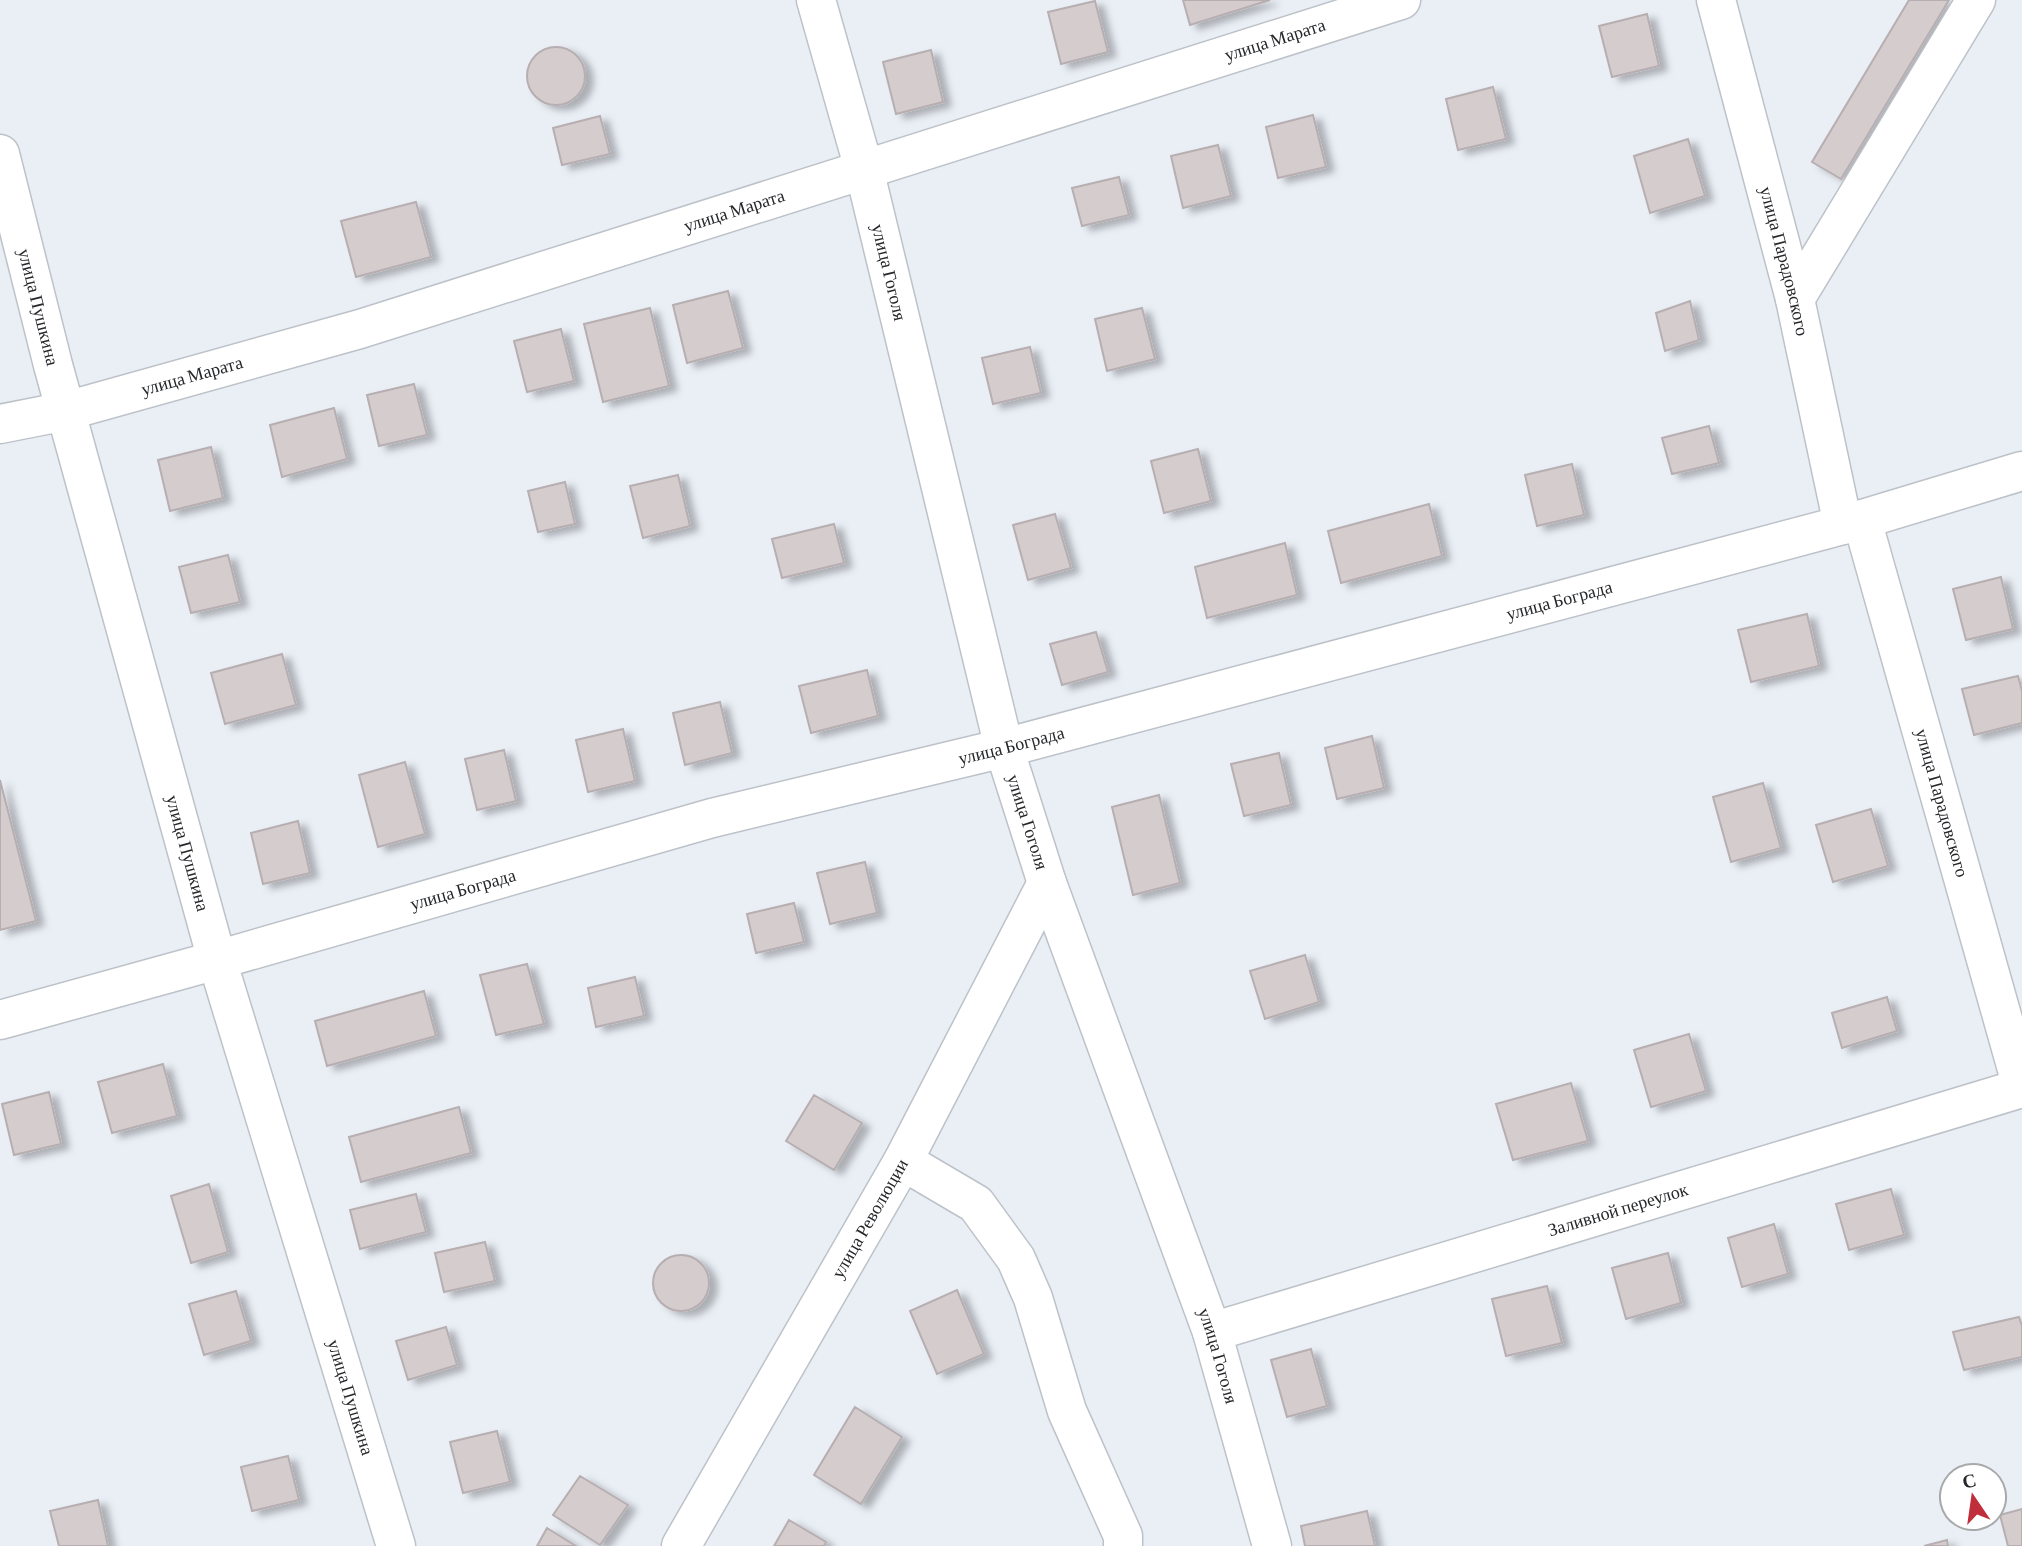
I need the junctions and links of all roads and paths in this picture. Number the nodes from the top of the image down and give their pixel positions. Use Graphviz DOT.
graph roads {
  1 [pos="816,0"];
  2 [pos="1401,0"];
  3 [pos="1716,0"];
  4 [pos="1976,0"];
  5 [pos="0,154"];
  6 [pos="864,169"];
  7 [pos="1795,299"];
  8 [pos="66,411"];
  9 [pos="0,424"];
  10 [pos="2022,471"];
  11 [pos="1852,523"];
  12 [pos="1004,748"];
  13 [pos="1047,883"];
  14 [pos="217,960"];
  15 [pos="0,1020"];
  16 [pos="2022,1088"];
  17 [pos="904,1161"];
  18 [pos="1212,1332"];
  19 [pos="397,1546"];
  20 [pos="681,1546"];
  21 [pos="1123,1546"];
  22 [pos="1272,1546"];
  1 -- 6 [label="street, улица Гоголя"];
  2 -- 6 [label="street, улица Марата"];
  3 -- 7 [label="street, улица Парадовского"];
  4 -- 7 [label="street"];
  5 -- 8 [label="street, улица Пушкина"];
  6 -- 8 [label="street, улица Марата"];
  6 -- 12 [label="street, улица Гоголя"];
  7 -- 11 [label="street, улица Парадовского"];
  8 -- 9 [label="street, улица Марата"];
  8 -- 14 [label="street, улица Пушкина"];
  10 -- 11 [label="street, улица Бограда"];
  11 -- 12 [label="street, улица Бограда"];
  11 -- 16 [label="street, улица Парадовского"];
  12 -- 13 [label="street, улица Гоголя"];
  12 -- 14 [label="street, улица Бограда"];
  13 -- 17 [label="street, улица Революции"];
  13 -- 18 [label="street, улица Гоголя"];
  14 -- 15 [label="street, улица Бограда"];
  14 -- 19 [label="street, улица Пушкина"];
  16 -- 18 [label="street, Заливной переулок"];
  17 -- 20 [label="street, улица Революции"];
  17 -- 21 [label="street"];
  18 -- 22 [label="street, улица Гоголя"];
}
